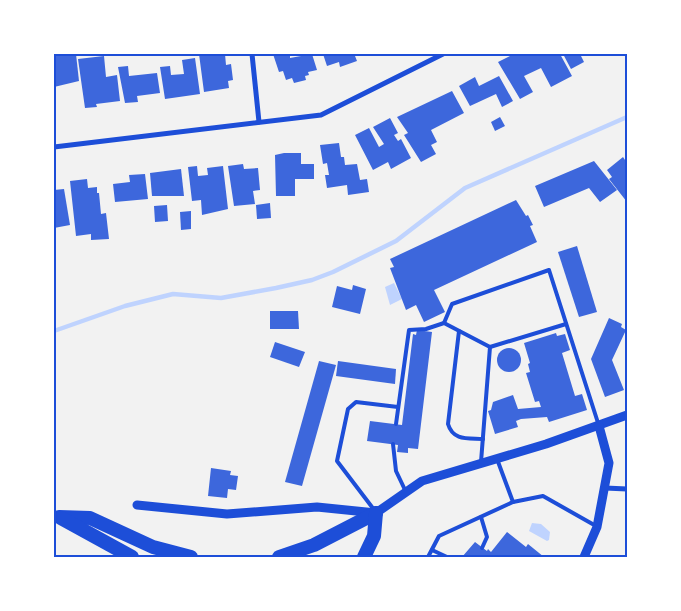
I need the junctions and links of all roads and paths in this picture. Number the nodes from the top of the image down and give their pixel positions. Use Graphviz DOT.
graph roads {
  1 [pos="252,54"];
  2 [pos="443,54"];
  3 [pos="259,122"];
  4 [pos="54,146"];
  5 [pos="444,323"];
  6 [pos="566,324"];
  7 [pos="459,331"];
  8 [pos="490,347"];
  9 [pos="398,407"];
  10 [pos="627,415"];
  11 [pos="396,424"];
  12 [pos="599,426"];
  13 [pos="483,439"];
  14 [pos="393,444"];
  15 [pos="497,459"];
  16 [pos="481,463"];
  17 [pos="605,488"];
  18 [pos="627,489"];
  19 [pos="406,492"];
  20 [pos="513,502"];
  21 [pos="137,505"];
  22 [pos="376,513"];
  23 [pos="56,516"];
  24 [pos="481,517"];
  25 [pos="597,527"];
  26 [pos="482,548"];
  27 [pos="432,550"];
  28 [pos="132,557"];
  29 [pos="191,557"];
  30 [pos="279,557"];
  31 [pos="364,557"];
  32 [pos="428,557"];
  33 [pos="447,557"];
  34 [pos="584,557"];
  1 -- 3 [label="street"];
  2 -- 3 [label="street"];
  3 -- 4 [label="street"];
  5 -- 6 [label="lane"];
  5 -- 7 [label="lane"];
  5 -- 9 [label="lane"];
  6 -- 8 [label="lane"];
  6 -- 12 [label="lane"];
  7 -- 8 [label="lane"];
  7 -- 13 [label="lane"];
  8 -- 13 [label="lane"];
  9 -- 11 [label="lane"];
  9 -- 22 [label="lane"];
  10 -- 12 [label="street"];
  12 -- 15 [label="street"];
  12 -- 17 [label="street"];
  13 -- 16 [label="lane"];
  14 -- 19 [label="lane"];
  15 -- 16 [label="street"];
  15 -- 20 [label="lane"];
  16 -- 19 [label="street"];
  17 -- 18 [label="street"];
  17 -- 25 [label="street"];
  19 -- 22 [label="street"];
  20 -- 24 [label="lane"];
  20 -- 25 [label="lane"];
  21 -- 22 [label="street"];
  22 -- 30 [label="highway"];
  22 -- 31 [label="highway"];
  23 -- 28 [label="highway"];
  23 -- 29 [label="highway"];
  24 -- 26 [label="lane"];
  24 -- 27 [label="lane"];
  25 -- 34 [label="street"];
  27 -- 32 [label="lane"];
  27 -- 33 [label="lane"];
}
